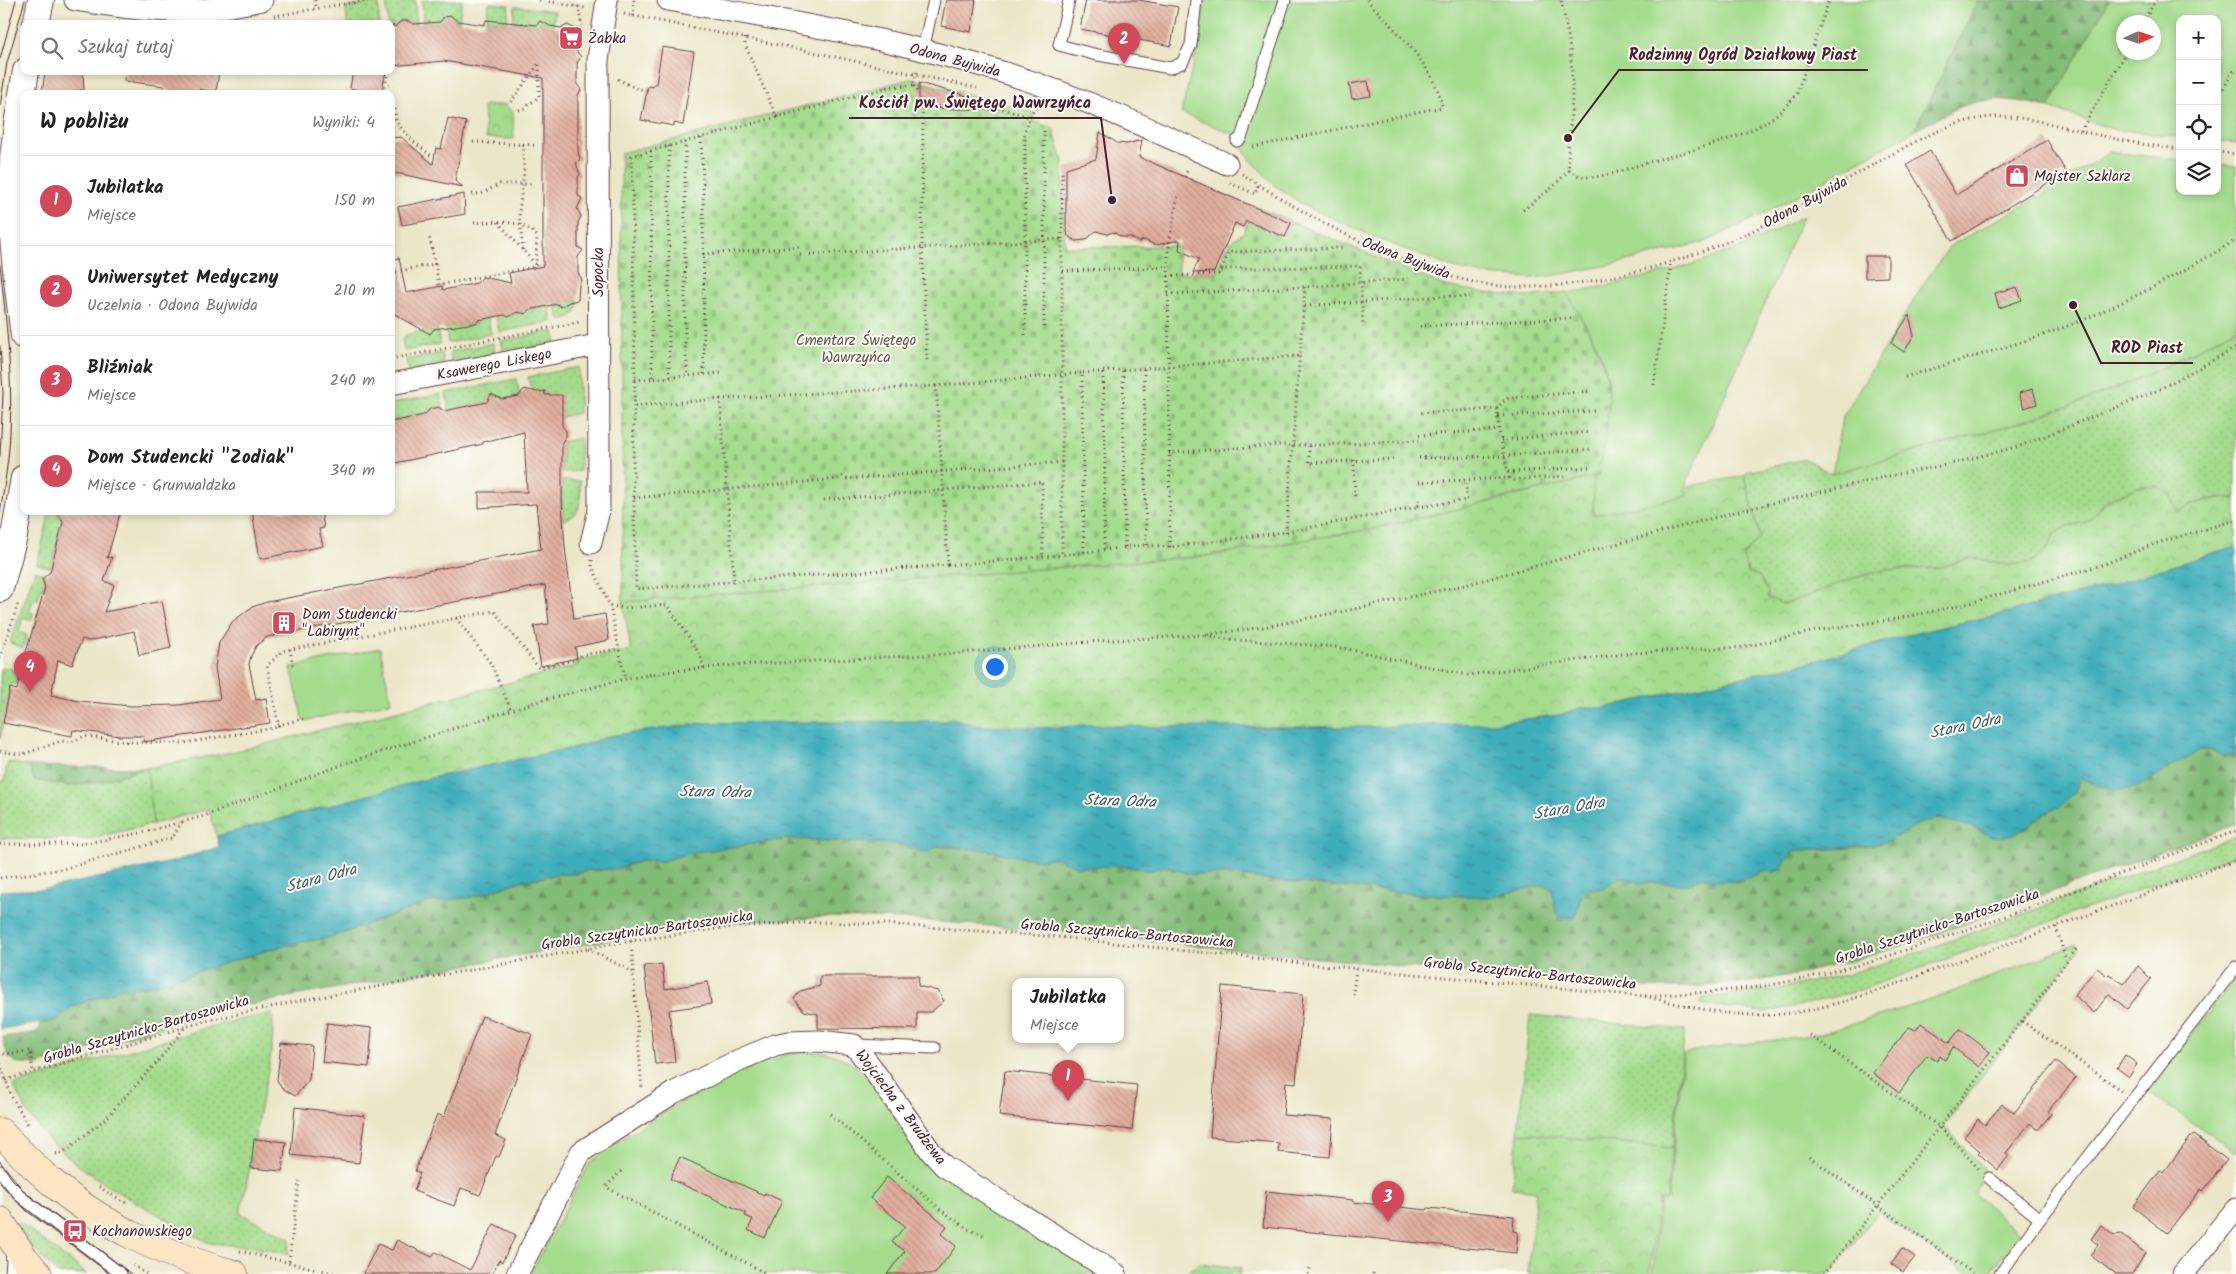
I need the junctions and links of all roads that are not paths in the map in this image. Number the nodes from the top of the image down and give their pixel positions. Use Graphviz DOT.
graph roads {
  1 [pos="41,0"];
  2 [pos="75,0"];
  3 [pos="262,0"];
  4 [pos="669,0"];
  5 [pos="934,0"];
  6 [pos="1069,0"];
  7 [pos="1196,0"];
  8 [pos="1285,0"];
  9 [pos="748,7"];
  10 [pos="605,9"];
  11 [pos="37,20"];
  12 [pos="923,50"];
  13 [pos="25,75"];
  14 [pos="23,90"];
  15 [pos="20,111"];
  16 [pos="1239,140"];
  17 [pos="1225,172"];
  18 [pos="20,305"];
  19 [pos="597,345"];
  20 [pos="395,383"];
  21 [pos="20,501"];
  22 [pos="591,543"];
  23 [pos="0,590"];
  24 [pos="2236,967"];
  25 [pos="854,1045"];
  26 [pos="935,1048"];
  27 [pos="0,1132"];
  28 [pos="0,1171"];
  29 [pos="1988,1178"];
  30 [pos="2236,1209"];
  31 [pos="2040,1219"];
  32 [pos="0,1221"];
  33 [pos="15,1244"];
  34 [pos="236,1263"];
  35 [pos="210,1271"];
  36 [pos="16,1274"];
  37 [pos="38,1274"];
  38 [pos="121,1274"];
  39 [pos="517,1274"];
  40 [pos="1116,1274"];
  41 [pos="2000,1274"];
  42 [pos="2183,1274"];
  1 -- 11 [label="street"];
  2 -- 3 [label="street"];
  4 -- 9 [label="street, Odona Bujwida"];
  5 -- 12 [label="lane"];
  6 -- 7 [label="lane"];
  8 -- 16 [label="lane"];
  9 -- 12 [label="street, Odona Bujwida"];
  10 -- 19 [label="street, Sopocka"];
  12 -- 17 [label="street, Odona Bujwida"];
  13 -- 14 [label="street"];
  15 -- 18 [label="street"];
  19 -- 20 [label="street, Ksawerego Liskego"];
  19 -- 22 [label="street, Sopocka"];
  21 -- 23 [label="street"];
  24 -- 31 [label="lane"];
  25 -- 26 [label="lane"];
  25 -- 39 [label="street, Wojciecha z Brudzewa"];
  25 -- 40 [label="street, Wojciecha z Brudzewa"];
  27 -- 35 [label="main road"];
  28 -- 38 [label="lane"];
  29 -- 31 [label="lane"];
  30 -- 42 [label="street"];
  31 -- 41 [label="lane"];
  32 -- 33 [label="main road"];
  33 -- 36 [label="street"];
  33 -- 37 [label="main road"];
  34 -- 35 [label="main road"];
}
